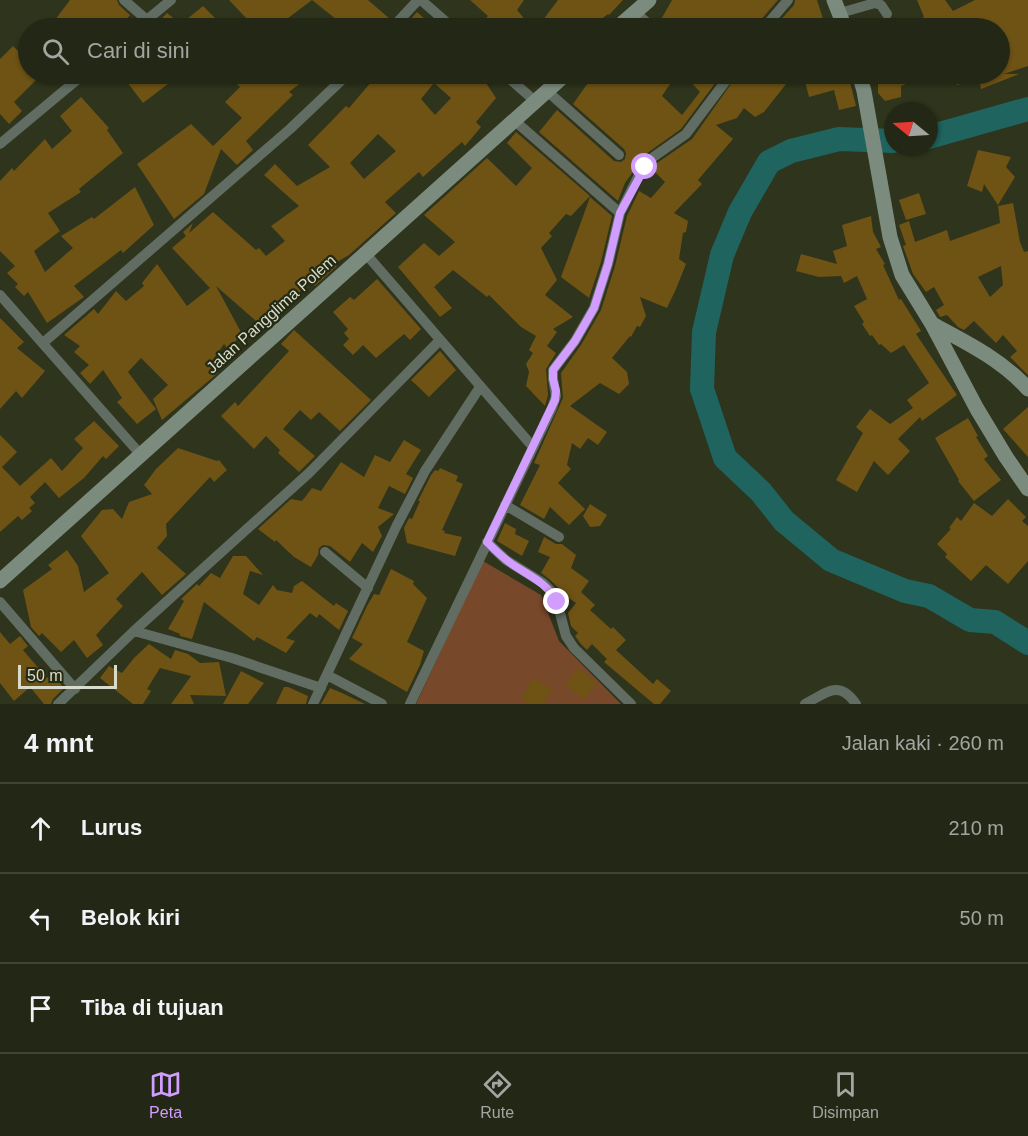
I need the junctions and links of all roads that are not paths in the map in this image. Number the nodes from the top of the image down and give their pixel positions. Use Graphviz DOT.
graph roads {
  1 [pos="124,0"];
  2 [pos="171,0"];
  3 [pos="419,0"];
  4 [pos="649,0"];
  5 [pos="788,0"];
  6 [pos="635,12"];
  7 [pos="840,14"];
  8 [pos="887,14"];
  9 [pos="145,18"];
  10 [pos="149,18"];
  11 [pos="402,18"];
  12 [pos="441,18"];
  13 [pos="628,18"];
  14 [pos="642,18"];
  15 [pos="773,18"];
  16 [pos="72,84"];
  17 [pos="337,84"];
  18 [pos="521,84"];
  19 [pos="555,84"];
  20 [pos="724,84"];
  21 [pos="862,84"];
  22 [pos="541,96"];
  23 [pos="515,121"];
  24 [pos="0,144"];
  25 [pos="619,155"];
  26 [pos="620,213"];
  27 [pos="366,254"];
  28 [pos="0,295"];
  29 [pos="932,324"];
  30 [pos="440,340"];
  31 [pos="43,343"];
  32 [pos="1026,382"];
  33 [pos="480,387"];
  34 [pos="533,447"];
  35 [pos="141,455"];
  36 [pos="1028,489"];
  37 [pos="505,505"];
  38 [pos="558,537"];
  39 [pos="487,542"];
  40 [pos="325,552"];
  41 [pos="0,580"];
  42 [pos="368,588"];
  43 [pos="0,602"];
  44 [pos="134,631"];
  45 [pos="327,675"];
  46 [pos="321,688"];
  47 [pos="75,689"];
  48 [pos="58,704"];
  49 [pos="313,704"];
  50 [pos="382,704"];
  51 [pos="410,704"];
  52 [pos="632,704"];
  53 [pos="805,704"];
  54 [pos="855,704"];
  1 -- 9 [label="street"];
  2 -- 10 [label="street"];
  3 -- 11 [label="street"];
  3 -- 12 [label="street"];
  4 -- 6 [label="street"];
  5 -- 15 [label="street"];
  6 -- 13 [label="street"];
  6 -- 14 [label="street"];
  7 -- 8 [label="street"];
  16 -- 24 [label="street"];
  17 -- 31 [label="street"];
  18 -- 22 [label="street"];
  19 -- 22 [label="street, Jalan Pangglima Polem"];
  20 -- 26 [label="street"];
  21 -- 29 [label="street"];
  22 -- 23 [label="street, Jalan Pangglima Polem"];
  22 -- 25 [label="street"];
  23 -- 26 [label="street"];
  23 -- 27 [label="street, Jalan Pangglima Polem"];
  26 -- 34 [label="street"];
  27 -- 30 [label="street"];
  27 -- 35 [label="street, Jalan Pangglima Polem"];
  28 -- 31 [label="street"];
  29 -- 32 [label="street"];
  29 -- 36 [label="street"];
  30 -- 33 [label="street"];
  30 -- 44 [label="street"];
  31 -- 35 [label="street"];
  33 -- 34 [label="street"];
  33 -- 42 [label="street"];
  34 -- 37 [label="street"];
  35 -- 41 [label="street, Jalan Pangglima Polem"];
  37 -- 38 [label="street"];
  37 -- 39 [label="street"];
  39 -- 51 [label="street"];
  39 -- 52 [label="street"];
  40 -- 42 [label="street"];
  42 -- 45 [label="street"];
  43 -- 47 [label="street"];
  44 -- 46 [label="street"];
  44 -- 47 [label="street"];
  45 -- 46 [label="street"];
  45 -- 50 [label="street"];
  46 -- 49 [label="street"];
  47 -- 48 [label="street"];
  53 -- 54 [label="street"];
}
